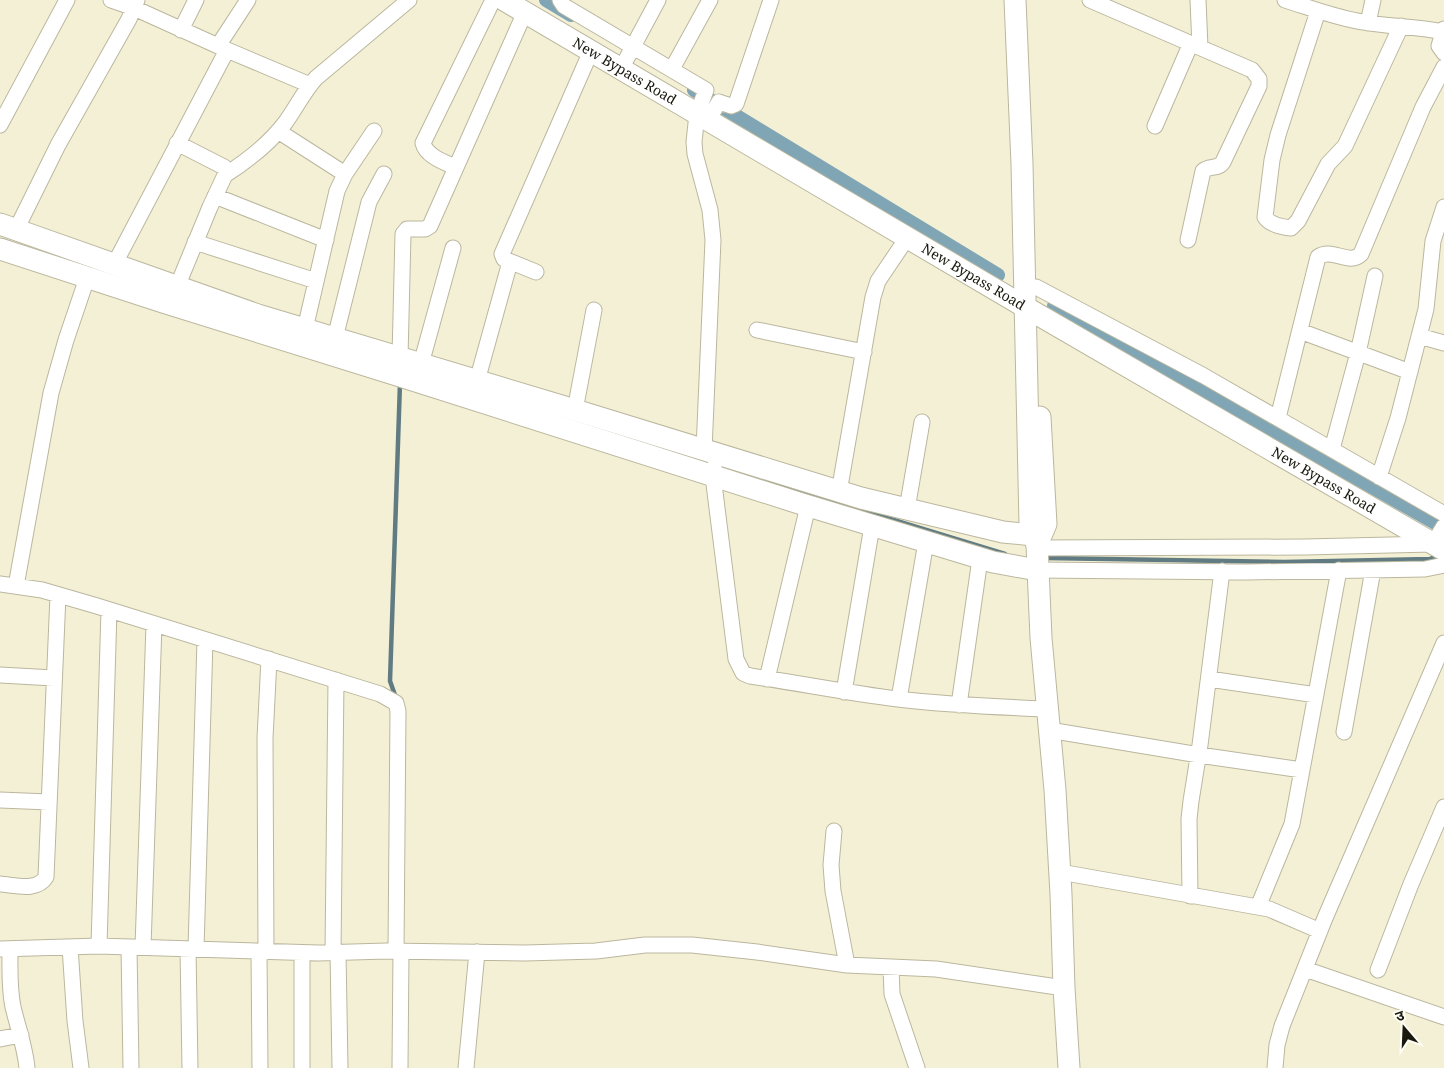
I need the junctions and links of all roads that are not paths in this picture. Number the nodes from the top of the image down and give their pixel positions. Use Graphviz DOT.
graph roads {
  1 [pos="67,0"];
  2 [pos="110,0"];
  3 [pos="196,0"];
  4 [pos="248,0"];
  5 [pos="409,0"];
  6 [pos="493,0"];
  7 [pos="504,0"];
  8 [pos="560,0"];
  9 [pos="658,0"];
  10 [pos="710,0"];
  11 [pos="771,0"];
  12 [pos="1014,0"];
  13 [pos="1026,0"];
  14 [pos="1090,0"];
  15 [pos="1198,0"];
  16 [pos="1285,0"];
  17 [pos="1373,0"];
  18 [pos="136,4"];
  19 [pos="1318,11"];
  20 [pos="525,12"];
  21 [pos="1368,23"];
  22 [pos="1402,26"];
  23 [pos="181,30"];
  24 [pos="1444,30"];
  25 [pos="1196,45"];
  26 [pos="223,48"];
  27 [pos="591,51"];
  28 [pos="1444,52"];
  29 [pos="628,56"];
  30 [pos="1444,67"];
  31 [pos="672,69"];
  32 [pos="310,85"];
  33 [pos="707,107"];
  34 [pos="0,125"];
  35 [pos="1155,126"];
  36 [pos="278,130"];
  37 [pos="374,131"];
  38 [pos="177,143"];
  39 [pos="456,168"];
  40 [pos="345,174"];
  41 [pos="384,174"];
  42 [pos="225,175"];
  43 [pos="215,196"];
  44 [pos="1444,207"];
  45 [pos="8,227"];
  46 [pos="907,238"];
  47 [pos="326,240"];
  48 [pos="1188,240"];
  49 [pos="195,242"];
  50 [pos="453,248"];
  51 [pos="0,249"];
  52 [pos="510,262"];
  53 [pos="114,265"];
  54 [pos="536,272"];
  55 [pos="1375,276"];
  56 [pos="87,278"];
  57 [pos="316,281"];
  58 [pos="177,287"];
  59 [pos="1036,287"];
  60 [pos="594,310"];
  61 [pos="1031,310"];
  62 [pos="305,328"];
  63 [pos="757,330"];
  64 [pos="1300,331"];
  65 [pos="1420,336"];
  66 [pos="335,338"];
  67 [pos="1444,343"];
  68 [pos="864,352"];
  69 [pos="1358,353"];
  70 [pos="400,357"];
  71 [pos="421,364"];
  72 [pos="1410,372"];
  73 [pos="477,381"];
  74 [pos="575,410"];
  75 [pos="1278,418"];
  76 [pos="922,422"];
  77 [pos="1332,449"];
  78 [pos="713,463"];
  79 [pos="1379,476"];
  80 [pos="839,492"];
  81 [pos="808,506"];
  82 [pos="907,509"];
  83 [pos="1444,514"];
  84 [pos="872,526"];
  85 [pos="1440,538"];
  86 [pos="926,542"];
  87 [pos="1036,542"];
  88 [pos="980,559"];
  89 [pos="1444,564"];
  90 [pos="1038,570"];
  91 [pos="1339,570"];
  92 [pos="1373,570"];
  93 [pos="1222,571"];
  94 [pos="4,587"];
  95 [pos="58,595"];
  96 [pos="109,610"];
  97 [pos="154,624"];
  98 [pos="205,640"];
  99 [pos="1444,643"];
  100 [pos="269,659"];
  101 [pos="0,675"];
  102 [pos="54,678"];
  103 [pos="767,679"];
  104 [pos="1209,679"];
  105 [pos="336,680"];
  106 [pos="844,692"];
  107 [pos="1316,695"];
  108 [pos="899,699"];
  109 [pos="959,705"];
  110 [pos="1048,720"];
  111 [pos="1344,732"];
  112 [pos="1198,755"];
  113 [pos="1302,770"];
  114 [pos="0,800"];
  115 [pos="49,802"];
  116 [pos="1444,807"];
  117 [pos="834,831"];
  118 [pos="1060,872"];
  119 [pos="0,884"];
  120 [pos="1190,896"];
  121 [pos="1258,907"];
  122 [pos="1320,931"];
  123 [pos="99,946"];
  124 [pos="70,947"];
  125 [pos="136,947"];
  126 [pos="5,949"];
  127 [pos="192,949"];
  128 [pos="399,951"];
  129 [pos="262,952"];
  130 [pos="336,952"];
  131 [pos="477,952"];
  132 [pos="302,953"];
  133 [pos="847,965"];
  134 [pos="891,966"];
  135 [pos="1305,969"];
  136 [pos="1378,970"];
  137 [pos="1064,988"];
  138 [pos="1444,1017"];
  139 [pos="21,1035"];
  140 [pos="0,1039"];
  141 [pos="27,1068"];
  142 [pos="81,1068"];
  143 [pos="131,1068"];
  144 [pos="190,1068"];
  145 [pos="260,1068"];
  146 [pos="302,1068"];
  147 [pos="340,1068"];
  148 [pos="400,1068"];
  149 [pos="466,1068"];
  150 [pos="917,1068"];
  151 [pos="1069,1068"];
  152 [pos="1275,1068"];
  1 -- 34 [label="street"];
  2 -- 18 [label="street"];
  3 -- 23 [label="street"];
  4 -- 26 [label="street"];
  5 -- 32 [label="street"];
  6 -- 39 [label="street"];
  7 -- 20 [label="street, New Bypass Road"];
  8 -- 29 [label="street"];
  9 -- 29 [label="street"];
  10 -- 31 [label="street"];
  11 -- 33 [label="street"];
  12 -- 61 [label="street"];
  13 -- 59 [label="street"];
  14 -- 25 [label="street"];
  15 -- 25 [label="street"];
  16 -- 19 [label="street"];
  17 -- 21 [label="street"];
  18 -- 23 [label="street"];
  18 -- 45 [label="street"];
  19 -- 21 [label="street"];
  19 -- 22 [label="street"];
  20 -- 27 [label="street, New Bypass Road"];
  20 -- 39 [label="street"];
  21 -- 22 [label="street"];
  22 -- 24 [label="street"];
  23 -- 26 [label="street"];
  24 -- 28 [label="street"];
  25 -- 35 [label="street"];
  25 -- 48 [label="street"];
  26 -- 32 [label="street"];
  26 -- 38 [label="street"];
  27 -- 29 [label="street, New Bypass Road"];
  27 -- 52 [label="street"];
  29 -- 31 [label="street"];
  29 -- 33 [label="street, New Bypass Road"];
  30 -- 64 [label="street"];
  31 -- 33 [label="street"];
  32 -- 36 [label="street"];
  33 -- 46 [label="street, New Bypass Road"];
  33 -- 78 [label="street"];
  36 -- 40 [label="street"];
  36 -- 42 [label="street"];
  37 -- 40 [label="street"];
  38 -- 42 [label="street"];
  38 -- 53 [label="street"];
  39 -- 70 [label="street"];
  40 -- 47 [label="street"];
  41 -- 66 [label="street"];
  42 -- 43 [label="street"];
  43 -- 47 [label="street"];
  43 -- 49 [label="street"];
  44 -- 65 [label="street"];
  45 -- 53 [label="street"];
  46 -- 61 [label="street, New Bypass Road"];
  46 -- 68 [label="street"];
  47 -- 57 [label="street"];
  49 -- 57 [label="street"];
  49 -- 58 [label="street"];
  50 -- 71 [label="street"];
  51 -- 56 [label="street"];
  52 -- 54 [label="street"];
  52 -- 73 [label="street"];
  53 -- 58 [label="street"];
  55 -- 69 [label="street"];
  56 -- 78 [label="street"];
  56 -- 94 [label="street"];
  57 -- 62 [label="street"];
  58 -- 62 [label="street"];
  59 -- 61 [label="street"];
  59 -- 75 [label="street"];
  60 -- 74 [label="street"];
  61 -- 85 [label="street, New Bypass Road"];
  61 -- 87 [label="street"];
  62 -- 66 [label="street"];
  63 -- 68 [label="street"];
  64 -- 69 [label="street"];
  64 -- 75 [label="street"];
  65 -- 67 [label="street"];
  65 -- 72 [label="street"];
  66 -- 70 [label="street"];
  68 -- 80 [label="street"];
  69 -- 72 [label="street"];
  69 -- 77 [label="street"];
  70 -- 71 [label="street"];
  71 -- 73 [label="street"];
  72 -- 79 [label="street"];
  73 -- 74 [label="street"];
  74 -- 78 [label="street"];
  75 -- 77 [label="street"];
  76 -- 82 [label="street"];
  77 -- 79 [label="street"];
  78 -- 80 [label="street"];
  78 -- 81 [label="street"];
  78 -- 103 [label="street"];
  79 -- 83 [label="street"];
  80 -- 82 [label="street"];
  81 -- 84 [label="street"];
  81 -- 103 [label="street"];
  82 -- 87 [label="street"];
  84 -- 86 [label="street"];
  84 -- 106 [label="street"];
  85 -- 87 [label="street"];
  86 -- 88 [label="street"];
  86 -- 108 [label="street"];
  87 -- 90 [label="street"];
  88 -- 90 [label="street"];
  88 -- 109 [label="street"];
  89 -- 92 [label="street"];
  90 -- 93 [label="street"];
  90 -- 110 [label="street"];
  91 -- 92 [label="street"];
  91 -- 93 [label="street"];
  91 -- 107 [label="street"];
  92 -- 111 [label="street"];
  93 -- 104 [label="street"];
  94 -- 95 [label="street"];
  95 -- 96 [label="street"];
  95 -- 102 [label="street"];
  96 -- 97 [label="street"];
  96 -- 123 [label="street"];
  97 -- 98 [label="street"];
  97 -- 125 [label="street"];
  98 -- 100 [label="street"];
  98 -- 127 [label="street"];
  99 -- 122 [label="street"];
  100 -- 105 [label="street"];
  100 -- 129 [label="street"];
  101 -- 102 [label="street"];
  102 -- 115 [label="street"];
  103 -- 106 [label="street"];
  104 -- 107 [label="street"];
  104 -- 112 [label="street"];
  105 -- 128 [label="street"];
  105 -- 130 [label="street"];
  106 -- 108 [label="street"];
  107 -- 113 [label="street"];
  108 -- 109 [label="street"];
  109 -- 110 [label="street"];
  110 -- 112 [label="street"];
  110 -- 118 [label="street"];
  112 -- 113 [label="street"];
  112 -- 120 [label="street"];
  113 -- 121 [label="street"];
  114 -- 115 [label="street"];
  115 -- 119 [label="street"];
  116 -- 136 [label="street"];
  117 -- 133 [label="street"];
  118 -- 120 [label="street"];
  118 -- 137 [label="street"];
  120 -- 121 [label="street"];
  121 -- 122 [label="street"];
  122 -- 135 [label="street"];
  123 -- 124 [label="street"];
  123 -- 125 [label="street"];
  124 -- 126 [label="street"];
  124 -- 142 [label="street"];
  125 -- 127 [label="street"];
  125 -- 143 [label="street"];
  126 -- 139 [label="street"];
  127 -- 129 [label="street"];
  127 -- 144 [label="street"];
  128 -- 130 [label="street"];
  128 -- 131 [label="street"];
  128 -- 148 [label="street"];
  129 -- 132 [label="street"];
  129 -- 145 [label="street"];
  130 -- 132 [label="street"];
  130 -- 147 [label="street"];
  131 -- 133 [label="street"];
  131 -- 149 [label="street"];
  132 -- 146 [label="street"];
  133 -- 134 [label="street"];
  134 -- 137 [label="street"];
  134 -- 150 [label="street"];
  135 -- 138 [label="street"];
  135 -- 152 [label="street"];
  137 -- 151 [label="street"];
  139 -- 140 [label="street"];
  139 -- 141 [label="street"];
}
